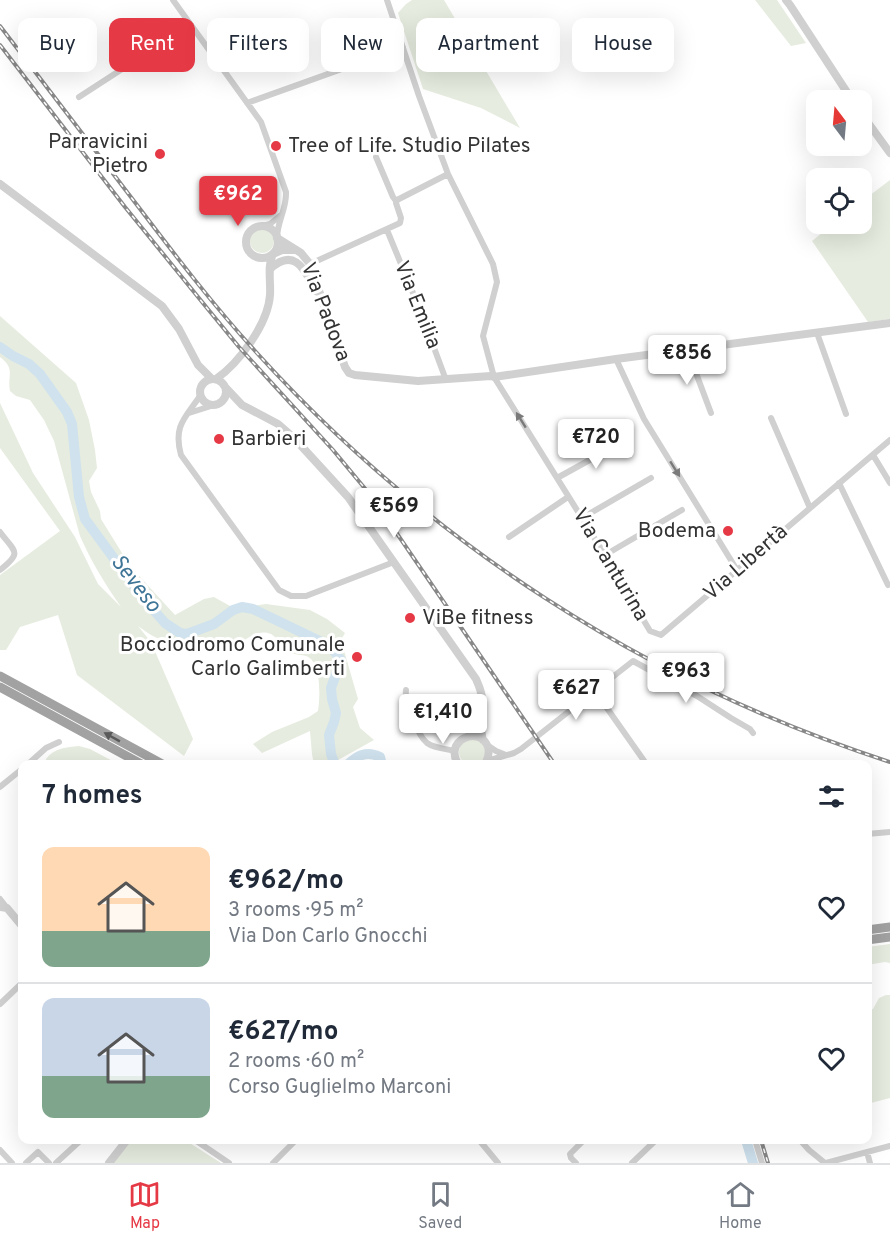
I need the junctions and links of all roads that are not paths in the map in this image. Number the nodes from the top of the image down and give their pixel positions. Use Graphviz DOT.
graph roads {
  1 [pos="173,0"];
  2 [pos="387,0"];
  3 [pos="786,0"];
  4 [pos="185,18"];
  5 [pos="393,18"];
  6 [pos="195,32"];
  7 [pos="404,50"];
  8 [pos="118,72"];
  9 [pos="333,72"];
  10 [pos="845,90"];
  11 [pos="79,97"];
  12 [pos="247,103"];
  13 [pos="872,128"];
  14 [pos="890,153"];
  15 [pos="376,158"];
  16 [pos="448,174"];
  17 [pos="0,184"];
  18 [pos="396,201"];
  19 [pos="283,212"];
  20 [pos="263,226"];
  21 [pos="387,230"];
  22 [pos="277,238"];
  23 [pos="297,250"];
  24 [pos="273,254"];
  25 [pos="258,257"];
  26 [pos="310,264"];
  27 [pos="270,269"];
  28 [pos="270,281"];
  29 [pos="325,307"];
  30 [pos="890,323"];
  31 [pos="817,333"];
  32 [pos="687,349"];
  33 [pos="616,359"];
  34 [pos="198,365"];
  35 [pos="231,368"];
  36 [pos="494,377"];
  37 [pos="214,379"];
  38 [pos="446,380"];
  39 [pos="201,386"];
  40 [pos="225,387"];
  41 [pos="200,396"];
  42 [pos="242,405"];
  43 [pos="214,406"];
  44 [pos="189,413"];
  45 [pos="711,413"];
  46 [pos="846,414"];
  47 [pos="771,418"];
  48 [pos="890,440"];
  49 [pos="625,445"];
  50 [pos="873,455"];
  51 [pos="557,478"];
  52 [pos="651,478"];
  53 [pos="839,483"];
  54 [pos="890,483"];
  55 [pos="568,497"];
  56 [pos="810,508"];
  57 [pos="682,510"];
  58 [pos="582,518"];
  59 [pos="0,532"];
  60 [pos="509,537"];
  61 [pos="605,555"];
  62 [pos="394,562"];
  63 [pos="0,570"];
  64 [pos="737,570"];
  65 [pos="888,585"];
  66 [pos="650,631"];
  67 [pos="0,676"];
  68 [pos="0,687"];
  69 [pos="406,690"];
  70 [pos="595,691"];
  71 [pos="480,715"];
  72 [pos="753,733"];
  73 [pos="467,736"];
  74 [pos="59,742"];
  75 [pos="485,742"];
  76 [pos="455,751"];
  77 [pos="506,755"];
  78 [pos="33,760"];
  79 [pos="133,760"];
  80 [pos="155,760"];
  81 [pos="456,760"];
  82 [pos="487,760"];
  83 [pos="494,760"];
  84 [pos="643,760"];
  85 [pos="18,772"];
  86 [pos="0,787"];
  87 [pos="890,832"];
  88 [pos="872,833"];
  89 [pos="0,898"];
  90 [pos="4,908"];
  91 [pos="18,922"];
  92 [pos="890,927"];
  93 [pos="872,929"];
  94 [pos="890,937"];
  95 [pos="872,939"];
  96 [pos="18,987"];
  97 [pos="0,1004"];
  98 [pos="77,1144"];
  99 [pos="124,1144"];
  100 [pos="201,1144"];
  101 [pos="291,1144"];
  102 [pos="482,1144"];
  103 [pos="580,1144"];
  104 [pos="652,1144"];
  105 [pos="756,1144"];
  106 [pos="804,1144"];
  107 [pos="890,1146"];
  108 [pos="0,1150"];
  109 [pos="867,1152"];
  110 [pos="12,1163"];
  111 [pos="26,1163"];
  112 [pos="49,1163"];
  113 [pos="56,1163"];
  114 [pos="109,1163"];
  115 [pos="229,1163"];
  116 [pos="273,1163"];
  117 [pos="498,1163"];
  118 [pos="576,1163"];
  119 [pos="632,1163"];
  120 [pos="762,1163"];
  121 [pos="826,1163"];
  122 [pos="870,1163"];
  1 -- 4 [label="street"];
  2 -- 5 [label="street, Via Canturina"];
  3 -- 10 [label="street"];
  6 -- 12 [label="street"];
  7 -- 16 [label="street, Via Canturina"];
  8 -- 11 [label="street"];
  9 -- 12 [label="street"];
  12 -- 19 [label="street"];
  13 -- 14 [label="street"];
  15 -- 18 [label="street"];
  16 -- 18 [label="street"];
  16 -- 36 [label="street, Via Canturina"];
  17 -- 34 [label="street"];
  18 -- 21 [label="street"];
  19 -- 20 [label="street"];
  19 -- 22 [label="street"];
  20 -- 22 [label="street"];
  20 -- 25 [label="street"];
  21 -- 26 [label="street"];
  21 -- 38 [label="street, Via Emilia"];
  22 -- 23 [label="street, Via Padova"];
  22 -- 24 [label="street"];
  23 -- 24 [label="street"];
  23 -- 26 [label="street, Via Padova"];
  24 -- 25 [label="street"];
  24 -- 27 [label="street"];
  25 -- 28 [label="street"];
  26 -- 29 [label="street, Via Padova"];
  27 -- 28 [label="street"];
  27 -- 29 [label="street"];
  28 -- 35 [label="street"];
  29 -- 38 [label="street, Via Padova"];
  30 -- 31 [label="street, Via Padova"];
  31 -- 32 [label="street, Via Padova"];
  31 -- 46 [label="street"];
  32 -- 33 [label="street, Via Padova"];
  32 -- 45 [label="street"];
  33 -- 36 [label="street, Via Padova"];
  33 -- 64 [label="street, one-way"];
  34 -- 37 [label="street"];
  34 -- 39 [label="street"];
  35 -- 37 [label="street"];
  35 -- 40 [label="street"];
  36 -- 38 [label="street, Via Padova"];
  51 -- 36 [label="street, Via Canturina, one-way"];
  37 -- 39 [label="street"];
  37 -- 40 [label="street"];
  39 -- 41 [label="street"];
  40 -- 42 [label="street"];
  40 -- 43 [label="street"];
  41 -- 43 [label="street"];
  41 -- 44 [label="street"];
  42 -- 43 [label="street"];
  42 -- 62 [label="street"];
  43 -- 44 [label="street"];
  44 -- 62 [label="street"];
  47 -- 56 [label="street"];
  48 -- 50 [label="street, Via Libertà"];
  49 -- 51 [label="street"];
  50 -- 53 [label="street, Via Libertà"];
  50 -- 54 [label="street"];
  51 -- 55 [label="street, Via Canturina"];
  52 -- 58 [label="street"];
  53 -- 56 [label="street, Via Libertà"];
  53 -- 65 [label="street"];
  55 -- 58 [label="street, Via Canturina"];
  55 -- 60 [label="street"];
  56 -- 64 [label="street, Via Libertà"];
  57 -- 61 [label="street"];
  58 -- 61 [label="street, Via Canturina"];
  59 -- 63 [label="street"];
  61 -- 66 [label="street, Via Canturina"];
  62 -- 71 [label="street"];
  64 -- 66 [label="street, Via Libertà"];
  80 -- 67 [label="highway, one-way"];
  68 -- 79 [label="highway"];
  69 -- 76 [label="street"];
  70 -- 72 [label="street"];
  70 -- 77 [label="street"];
  70 -- 84 [label="street"];
  71 -- 73 [label="street"];
  71 -- 75 [label="street"];
  73 -- 75 [label="street"];
  73 -- 76 [label="street"];
  74 -- 78 [label="street"];
  75 -- 77 [label="street"];
  75 -- 82 [label="street"];
  76 -- 81 [label="street"];
  77 -- 83 [label="street"];
  85 -- 86 [label="street"];
  87 -- 88 [label="street"];
  89 -- 90 [label="street"];
  90 -- 91 [label="street"];
  92 -- 93 [label="highway"];
  94 -- 95 [label="highway"];
  96 -- 97 [label="street"];
  98 -- 113 [label="street"];
  99 -- 114 [label="street"];
  100 -- 115 [label="street"];
  101 -- 116 [label="street"];
  102 -- 117 [label="street"];
  103 -- 118 [label="street"];
  104 -- 119 [label="street"];
  105 -- 120 [label="street"];
  106 -- 121 [label="street"];
  107 -- 109 [label="street"];
  108 -- 110 [label="street"];
  109 -- 121 [label="street"];
  109 -- 122 [label="street"];
  111 -- 112 [label="street"];
}
